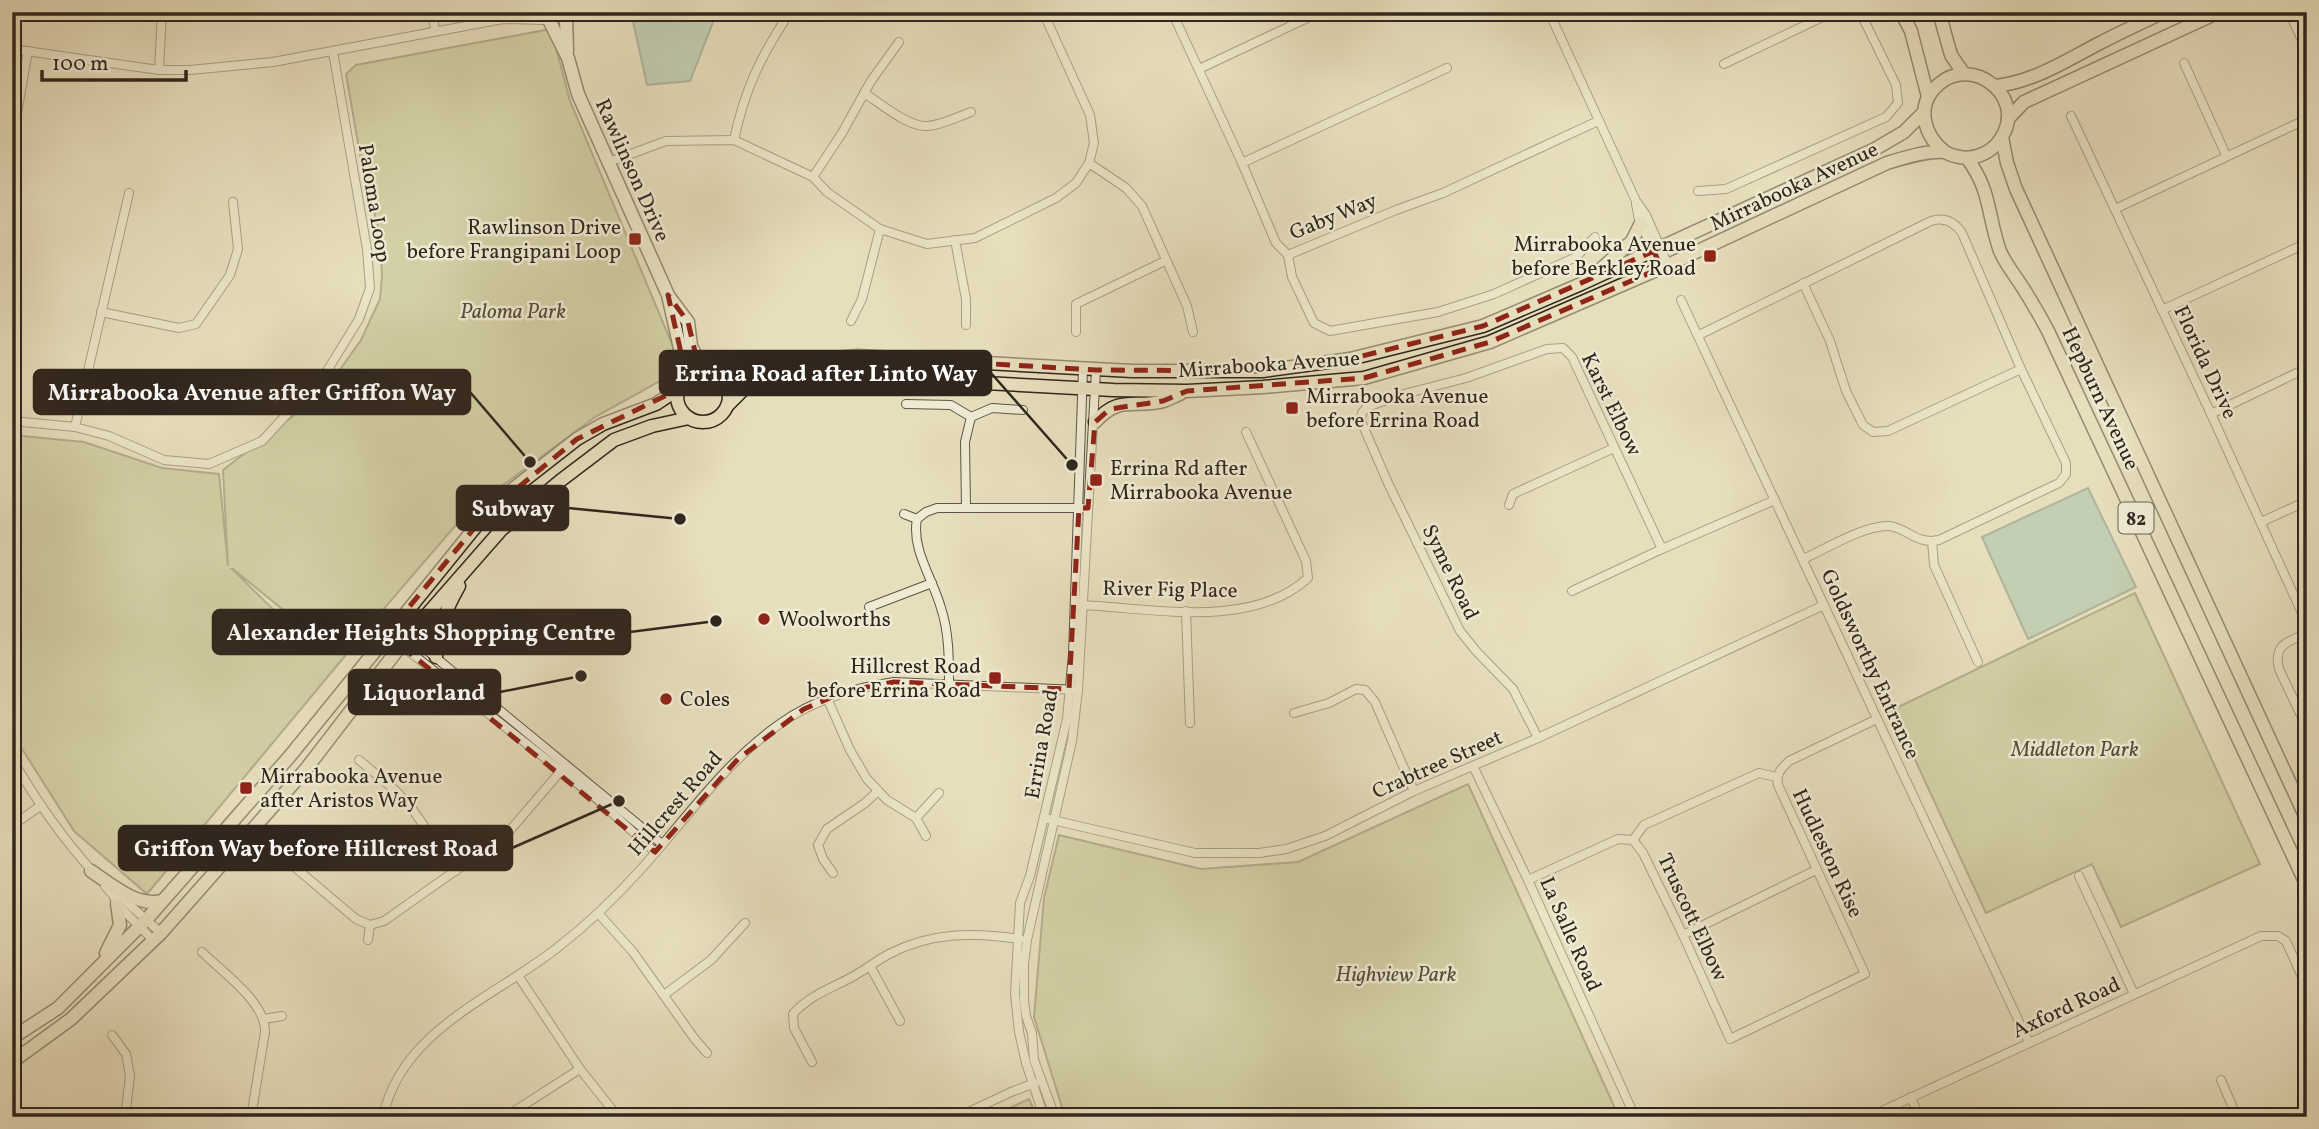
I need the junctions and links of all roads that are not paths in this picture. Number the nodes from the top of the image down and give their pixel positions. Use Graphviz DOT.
graph roads {
  1 [pos="162,12"];
  2 [pos="432,12"];
  3 [pos="516,12"];
  4 [pos="790,12"];
  5 [pos="1043,12"];
  6 [pos="1172,12"];
  7 [pos="1320,12"];
  8 [pos="1549,12"];
  9 [pos="1833,12"];
  10 [pos="1860,12"];
  11 [pos="1901,12"];
  12 [pos="1939,12"];
  13 [pos="2164,12"];
  14 [pos="2219,12"];
  15 [pos="2289,12"];
  16 [pos="567,15"];
  17 [pos="545,18"];
  18 [pos="503,19"];
  19 [pos="435,30"];
  20 [pos="899,41"];
  21 [pos="12,49"];
  22 [pos="28,51"];
  23 [pos="2307,51"];
  24 [pos="333,52"];
  25 [pos="568,58"];
  26 [pos="2184,63"];
  27 [pos="1724,64"];
  28 [pos="1447,68"];
  29 [pos="1199,69"];
  30 [pos="159,70"];
  31 [pos="1964,74"];
  32 [pos="1996,86"];
  33 [pos="864,93"];
  34 [pos="1928,97"];
  35 [pos="971,112"];
  36 [pos="1924,113"];
  37 [pos="2071,116"];
  38 [pos="2008,119"];
  39 [pos="2307,119"];
  40 [pos="1598,121"];
  41 [pos="2003,137"];
  42 [pos="734,140"];
  43 [pos="12,141"];
  44 [pos="1945,152"];
  45 [pos="2226,155"];
  46 [pos="1967,158"];
  47 [pos="609,162"];
  48 [pos="1089,163"];
  49 [pos="1242,163"];
  50 [pos="813,177"];
  51 [pos="1698,191"];
  52 [pos="129,192"];
  53 [pos="1636,201"];
  54 [pos="233,202"];
  55 [pos="2115,209"];
  56 [pos="1641,223"];
  57 [pos="880,229"];
  58 [pos="1595,237"];
  59 [pos="955,240"];
  60 [pos="2307,243"];
  61 [pos="1657,249"];
  62 [pos="1288,255"];
  63 [pos="1165,261"];
  64 [pos="1665,267"];
  65 [pos="1581,284"];
  66 [pos="1803,284"];
  67 [pos="668,295"];
  68 [pos="1681,300"];
  69 [pos="2162,310"];
  70 [pos="101,312"];
  71 [pos="851,321"];
  72 [pos="966,325"];
  73 [pos="1076,332"];
  74 [pos="1193,332"];
  75 [pos="1699,335"];
  76 [pos="2307,368"];
  77 [pos="2021,369"];
  78 [pos="708,370"];
  79 [pos="1090,370"];
  80 [pos="686,376"];
  81 [pos="723,379"];
  82 [pos="1090,388"];
  83 [pos="677,390"];
  84 [pos="1187,391"];
  85 [pos="906,404"];
  86 [pos="727,406"];
  87 [pos="1367,407"];
  88 [pos="1023,410"];
  89 [pos="2211,414"];
  90 [pos="971,417"];
  91 [pos="689,418"];
  92 [pos="12,421"];
  93 [pos="1095,422"];
  94 [pos="75,427"];
  95 [pos="1246,432"];
  96 [pos="1614,448"];
  97 [pos="1776,500"];
  98 [pos="2307,500"];
  99 [pos="1509,505"];
  100 [pos="965,508"];
  101 [pos="1084,508"];
  102 [pos="904,514"];
  103 [pos="917,519"];
  104 [pos="2261,522"];
  105 [pos="1932,541"];
  106 [pos="1662,549"];
  107 [pos="1803,559"];
  108 [pos="469,567"];
  109 [pos="932,583"];
  110 [pos="1572,591"];
  111 [pos="1079,605"];
  112 [pos="1824,605"];
  113 [pos="869,607"];
  114 [pos="1186,611"];
  115 [pos="2307,624"];
  116 [pos="391,629"];
  117 [pos="2307,633"];
  118 [pos="410,635"];
  119 [pos="401,646"];
  120 [pos="436,657"];
  121 [pos="1978,662"];
  122 [pos="949,684"];
  123 [pos="1074,690"];
  124 [pos="827,698"];
  125 [pos="1294,713"];
  126 [pos="1877,719"];
  127 [pos="1190,723"];
  128 [pos="2307,728"];
  129 [pos="1538,738"];
  130 [pos="12,759"];
  131 [pos="359,760"];
  132 [pos="1473,766"];
  133 [pos="563,768"];
  134 [pos="1776,776"];
  135 [pos="878,791"];
  136 [pos="1414,791"];
  137 [pos="939,793"];
  138 [pos="2294,794"];
  139 [pos="40,806"];
  140 [pos="2307,813"];
  141 [pos="916,818"];
  142 [pos="1049,819"];
  143 [pos="2307,820"];
  144 [pos="12,826"];
  145 [pos="926,836"];
  146 [pos="1633,840"];
  147 [pos="662,844"];
  148 [pos="655,852"];
  149 [pos="278,853"];
  150 [pos="1816,870"];
  151 [pos="91,871"];
  152 [pos="456,871"];
  153 [pos="833,873"];
  154 [pos="2079,876"];
  155 [pos="1528,880"];
  156 [pos="2306,883"];
  157 [pos="115,899"];
  158 [pos="162,901"];
  159 [pos="598,913"];
  160 [pos="143,923"];
  161 [pos="745,923"];
  162 [pos="370,925"];
  163 [pos="1683,935"];
  164 [pos="157,937"];
  165 [pos="1022,939"];
  166 [pos="368,940"];
  167 [pos="202,952"];
  168 [pos="870,966"];
  169 [pos="519,976"];
  170 [pos="87,979"];
  171 [pos="2307,988"];
  172 [pos="2134,994"];
  173 [pos="664,995"];
  174 [pos="282,1016"];
  175 [pos="264,1020"];
  176 [pos="900,1021"];
  177 [pos="113,1035"];
  178 [pos="12,1038"];
  179 [pos="1730,1039"];
  180 [pos="2029,1043"];
  181 [pos="707,1053"];
  182 [pos="12,1062"];
  183 [pos="812,1062"];
  184 [pos="580,1069"];
  185 [pos="2221,1080"];
  186 [pos="1037,1082"];
  187 [pos="1911,1097"];
  188 [pos="125,1117"];
  189 [pos="251,1117"];
  190 [pos="383,1117"];
  191 [pos="505,1117"];
  192 [pos="618,1117"];
  193 [pos="958,1117"];
  194 [pos="1044,1117"];
  195 [pos="1055,1117"];
  196 [pos="1634,1117"];
  197 [pos="1869,1117"];
  198 [pos="1919,1117"];
  199 [pos="2237,1117"];
  1 -- 30 [label="street"];
  2 -- 19 [label="street"];
  3 -- 18 [label="street"];
  4 -- 42 [label="street"];
  5 -- 48 [label="street"];
  6 -- 29 [label="street, Gaby Way"];
  7 -- 29 [label="street"];
  8 -- 40 [label="street"];
  9 -- 27 [label="street"];
  10 -- 51 [label="street"];
  11 -- 34 [label="main road"];
  12 -- 31 [label="main road"];
  13 -- 32 [label="main road"];
  14 -- 38 [label="main road"];
  15 -- 23 [label="street"];
  16 -- 17 [label="street, Rawlinson Drive"];
  16 -- 25 [label="street, Rawlinson Drive"];
  17 -- 18 [label="street"];
  17 -- 25 [label="street, Rawlinson Drive"];
  18 -- 19 [label="street"];
  19 -- 24 [label="street"];
  20 -- 33 [label="street"];
  21 -- 22 [label="street"];
  22 -- 30 [label="street"];
  22 -- 43 [label="street"];
  24 -- 30 [label="street"];
  24 -- 94 [label="street, Paloma Loop"];
  25 -- 47 [label="street, Rawlinson Drive"];
  26 -- 45 [label="street"];
  28 -- 49 [label="street"];
  29 -- 49 [label="street, Gaby Way"];
  31 -- 32 [label="main road"];
  31 -- 34 [label="main road"];
  32 -- 38 [label="main road"];
  33 -- 35 [label="street"];
  33 -- 50 [label="street"];
  34 -- 36 [label="main road"];
  36 -- 44 [label="main road"];
  36 -- 61 [label="main road, Mirrabooka Avenue"];
  37 -- 55 [label="street, Florida Drive"];
  38 -- 41 [label="main road, 82"];
  39 -- 45 [label="street"];
  40 -- 53 [label="street"];
  40 -- 62 [label="street, Gaby Way"];
  41 -- 46 [label="main road"];
  41 -- 138 [label="main road, Hepburn Avenue / 82"];
  42 -- 47 [label="street"];
  42 -- 50 [label="street"];
  44 -- 46 [label="main road"];
  44 -- 64 [label="main road, Mirrabooka Avenue"];
  45 -- 55 [label="street"];
  46 -- 156 [label="main road, Hepburn Avenue / 82"];
  47 -- 67 [label="street, Rawlinson Drive"];
  48 -- 59 [label="street"];
  48 -- 63 [label="street"];
  49 -- 62 [label="street, Gaby Way"];
  50 -- 57 [label="street"];
  52 -- 70 [label="street"];
  53 -- 56 [label="street"];
  53 -- 61 [label="street"];
  54 -- 70 [label="street"];
  55 -- 69 [label="street, Florida Drive"];
  56 -- 61 [label="street"];
  56 -- 65 [label="main road"];
  57 -- 59 [label="street"];
  57 -- 71 [label="street"];
  58 -- 62 [label="street"];
  59 -- 72 [label="street"];
  60 -- 69 [label="street"];
  61 -- 64 [label="street"];
  61 -- 65 [label="main road, Mirrabooka Avenue"];
  63 -- 73 [label="street"];
  63 -- 74 [label="street"];
  64 -- 84 [label="main road, Mirrabooka Avenue"];
  65 -- 79 [label="main road, Mirrabooka Avenue"];
  66 -- 75 [label="street"];
  66 -- 77 [label="street"];
  66 -- 77 [label="street"];
  67 -- 78 [label="street, Rawlinson Drive"];
  67 -- 80 [label="street, Rawlinson Drive"];
  68 -- 75 [label="street, Goldsworthy Entrance"];
  69 -- 89 [label="street, Florida Drive"];
  70 -- 94 [label="street"];
  75 -- 97 [label="street, Goldsworthy Entrance"];
  76 -- 89 [label="street"];
  77 -- 105 [label="street"];
  78 -- 80 [label="main road"];
  78 -- 81 [label="main road"];
  79 -- 81 [label="main road, Mirrabooka Avenue"];
  79 -- 82 [label="street, Errina Road"];
  79 -- 82 [label="street, Errina Road"];
  80 -- 83 [label="main road"];
  81 -- 86 [label="main road"];
  82 -- 84 [label="main road, Mirrabooka Avenue"];
  82 -- 86 [label="main road, Mirrabooka Avenue"];
  82 -- 93 [label="street, Errina Road"];
  82 -- 101 [label="street, Errina Road"];
  83 -- 91 [label="main road"];
  83 -- 116 [label="main road"];
  84 -- 93 [label="main road"];
  85 -- 90 [label="street"];
  86 -- 91 [label="main road, Mirrabooka Avenue"];
  87 -- 96 [label="street, Karst Elbow"];
  87 -- 129 [label="street, Syme Road"];
  88 -- 90 [label="street"];
  89 -- 104 [label="street, Florida Drive"];
  90 -- 100 [label="street"];
  91 -- 108 [label="main road, Mirrabooka Avenue"];
  92 -- 94 [label="street, Paloma Loop"];
  93 -- 101 [label="street, Errina Road"];
  95 -- 114 [label="street, River Fig Place"];
  96 -- 99 [label="street"];
  96 -- 106 [label="street, Karst Elbow"];
  97 -- 106 [label="street"];
  97 -- 107 [label="street, Goldsworthy Entrance"];
  98 -- 104 [label="street"];
  100 -- 101 [label="street"];
  100 -- 103 [label="street"];
  101 -- 111 [label="street, Errina Road"];
  102 -- 103 [label="street"];
  103 -- 109 [label="street"];
  104 -- 115 [label="street, Florida Drive"];
  105 -- 107 [label="street"];
  105 -- 121 [label="street"];
  106 -- 110 [label="street"];
  107 -- 112 [label="street, Goldsworthy Entrance"];
  108 -- 118 [label="main road, Mirrabooka Avenue"];
  108 -- 120 [label="main road"];
  109 -- 113 [label="street"];
  109 -- 122 [label="street"];
  111 -- 114 [label="street, River Fig Place"];
  111 -- 123 [label="street, Errina Road"];
  112 -- 126 [label="street, Goldsworthy Entrance"];
  112 -- 129 [label="street, Crabtree Street"];
  114 -- 127 [label="street"];
  116 -- 118 [label="street"];
  116 -- 119 [label="street"];
  116 -- 158 [label="main road"];
  117 -- 128 [label="street"];
  118 -- 119 [label="main road, Mirrabooka Avenue"];
  118 -- 120 [label="street"];
  119 -- 133 [label="street"];
  119 -- 164 [label="main road, Mirrabooka Avenue"];
  120 -- 133 [label="street"];
  122 -- 123 [label="street, Hillcrest Road"];
  122 -- 124 [label="street, Hillcrest Road"];
  123 -- 142 [label="street, Errina Road"];
  124 -- 135 [label="street"];
  124 -- 147 [label="street, Hillcrest Road"];
  125 -- 136 [label="street"];
  126 -- 134 [label="street, Hudleston Rise"];
  126 -- 180 [label="street, Goldsworthy Entrance"];
  129 -- 132 [label="street, Crabtree Street"];
  130 -- 139 [label="street"];
  131 -- 152 [label="street"];
  132 -- 136 [label="street, Crabtree Street"];
  132 -- 155 [label="street, La Salle Road"];
  133 -- 147 [label="street"];
  133 -- 148 [label="street"];
  133 -- 152 [label="street"];
  134 -- 146 [label="street"];
  134 -- 150 [label="street, Hudleston Rise"];
  135 -- 141 [label="street"];
  135 -- 153 [label="street"];
  136 -- 142 [label="street, Crabtree Street"];
  137 -- 141 [label="street"];
  138 -- 140 [label="main road"];
  138 -- 143 [label="main road, Hepburn Avenue / 82"];
  139 -- 144 [label="street"];
  139 -- 151 [label="street"];
  141 -- 145 [label="street"];
  142 -- 165 [label="street, Errina Road"];
  142 -- 165 [label="street, Errina Road"];
  146 -- 155 [label="street, Truscott Elbow"];
  146 -- 163 [label="street, Truscott Elbow"];
  147 -- 148 [label="street, Hillcrest Road"];
  148 -- 159 [label="street, Hillcrest Road"];
  149 -- 162 [label="street"];
  150 -- 163 [label="street"];
  150 -- 179 [label="street, Hudleston Rise"];
  151 -- 157 [label="street"];
  151 -- 158 [label="main road"];
  152 -- 162 [label="street"];
  154 -- 172 [label="street"];
  155 -- 196 [label="street, La Salle Road"];
  157 -- 160 [label="street"];
  157 -- 170 [label="main road"];
  158 -- 160 [label="main road"];
  159 -- 169 [label="street, Hillcrest Road"];
  159 -- 173 [label="street"];
  160 -- 164 [label="street"];
  160 -- 170 [label="main road"];
  161 -- 173 [label="street"];
  162 -- 166 [label="street"];
  163 -- 179 [label="street, Truscott Elbow"];
  164 -- 182 [label="main road, Mirrabooka Avenue"];
  165 -- 168 [label="street"];
  165 -- 186 [label="street, Errina Road"];
  167 -- 175 [label="street"];
  168 -- 176 [label="street"];
  168 -- 183 [label="street"];
  169 -- 184 [label="street"];
  169 -- 190 [label="street, Hillcrest Road"];
  170 -- 178 [label="main road"];
  171 -- 172 [label="street, Axford Road"];
  172 -- 180 [label="street, Axford Road"];
  173 -- 181 [label="street"];
  174 -- 175 [label="street"];
  175 -- 189 [label="street"];
  177 -- 188 [label="street"];
  180 -- 187 [label="street, Axford Road"];
  184 -- 191 [label="street"];
  184 -- 192 [label="street"];
  185 -- 199 [label="street"];
  186 -- 193 [label="street"];
  186 -- 194 [label="street, Errina Road"];
  186 -- 195 [label="street, Errina Road"];
  187 -- 197 [label="street, Axford Road"];
  187 -- 198 [label="street"];
}
